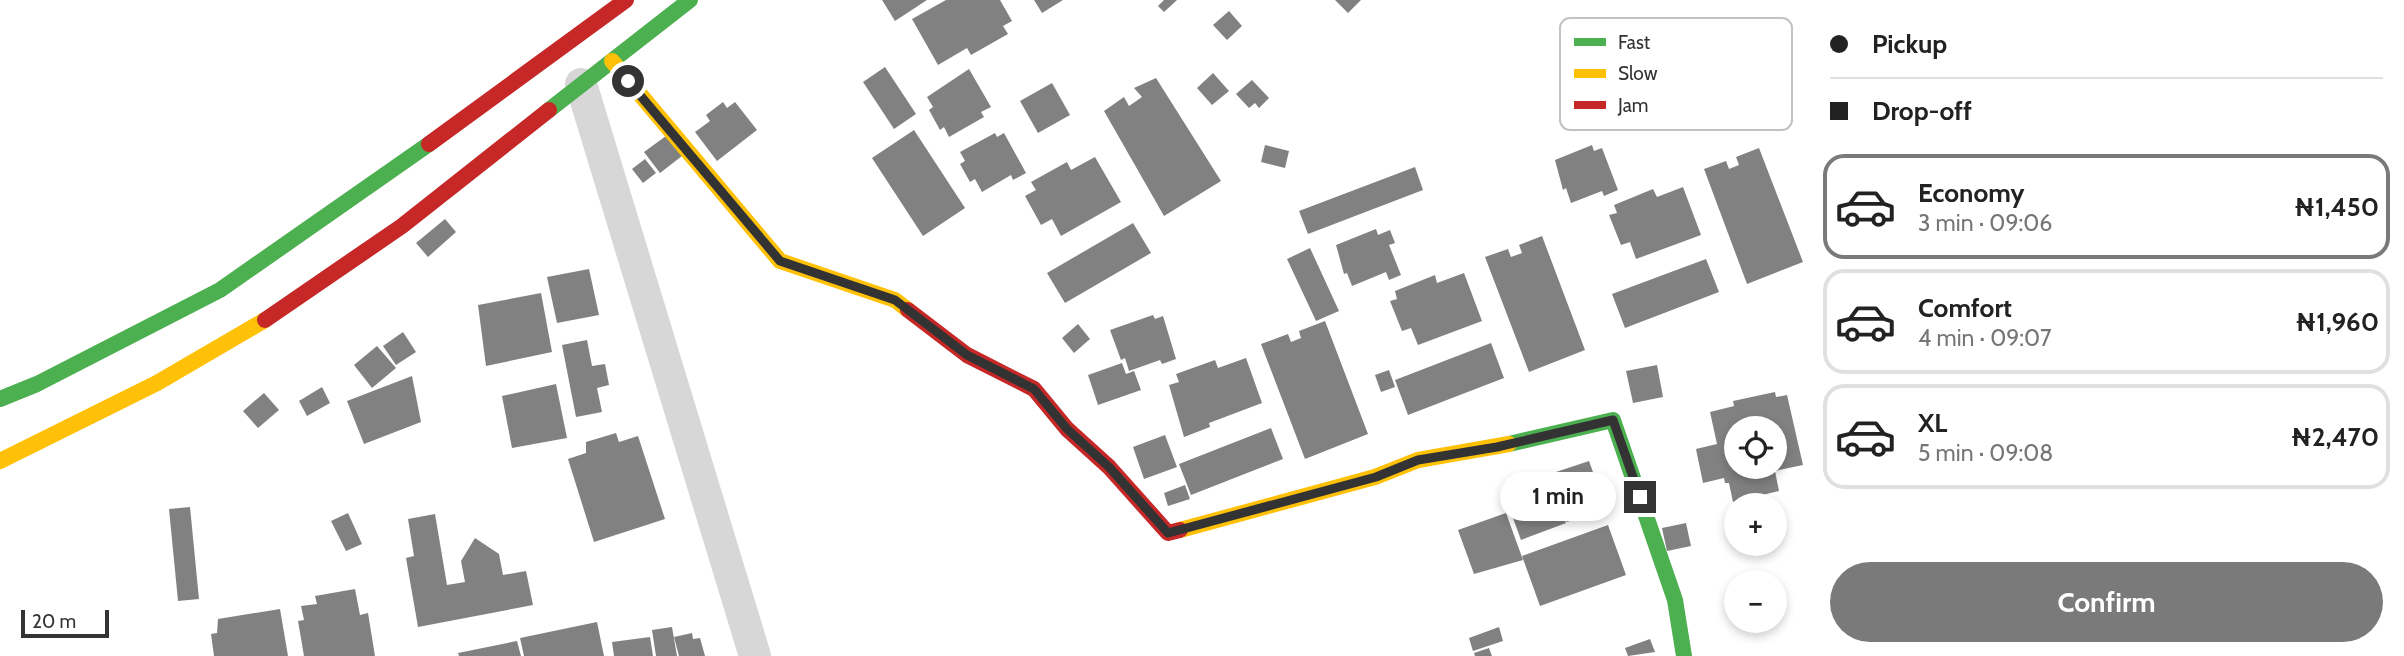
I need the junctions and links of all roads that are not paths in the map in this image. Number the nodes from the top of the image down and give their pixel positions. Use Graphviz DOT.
graph roads {
  1 [pos="626,0"];
  2 [pos="690,0"];
  3 [pos="612,61"];
  4 [pos="581,84"];
  5 [pos="0,399"];
  6 [pos="0,461"];
  7 [pos="755,656"];
  8 [pos="1684,656"];
  1 -- 5 [label="main road"];
  2 -- 3 [label="main road"];
  3 -- 4 [label="main road"];
  3 -- 8 [label="main road"];
  4 -- 6 [label="main road"];
  4 -- 7 [label="street"];
}
